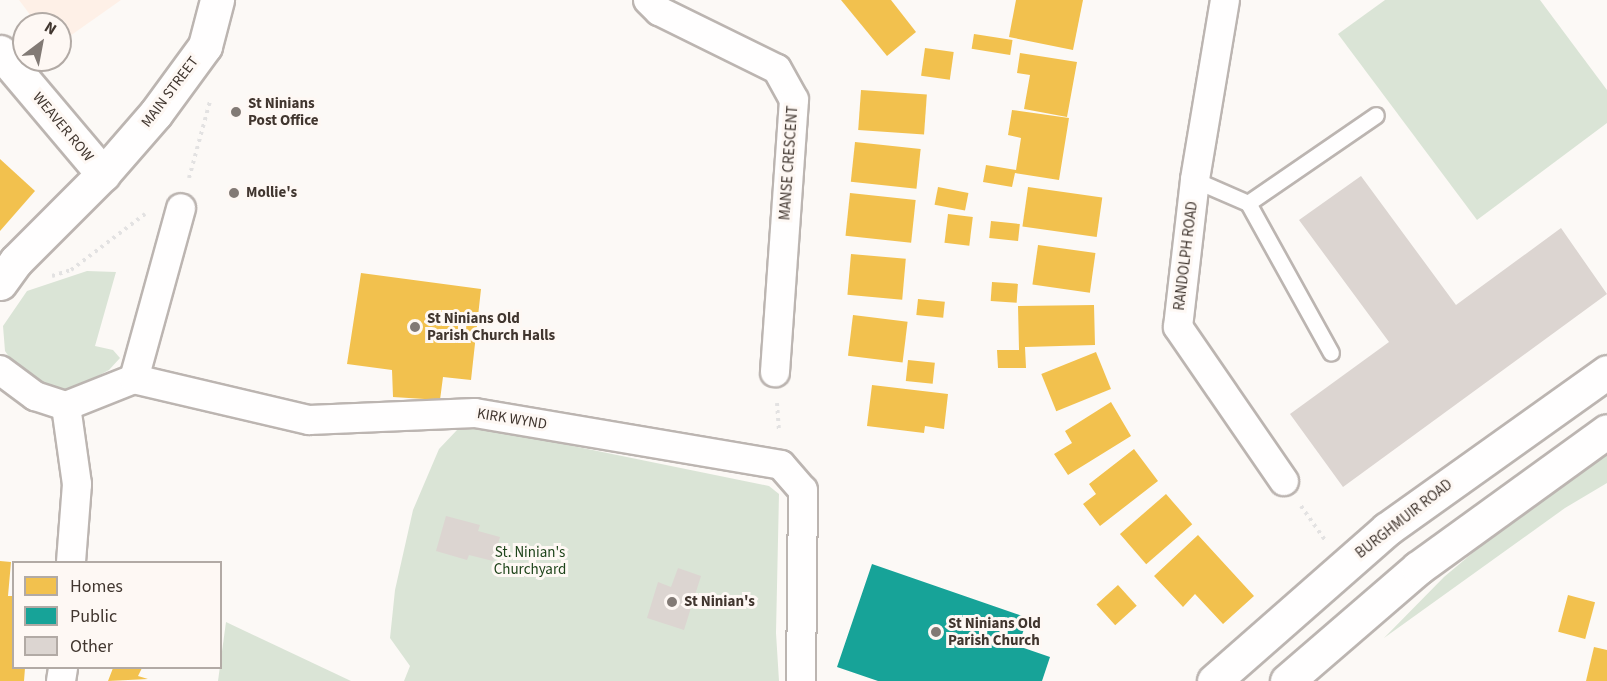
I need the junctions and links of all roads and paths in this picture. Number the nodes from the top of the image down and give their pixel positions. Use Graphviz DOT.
graph roads {
  1 [pos="217,0"];
  2 [pos="648,0"];
  3 [pos="1225,0"];
  4 [pos="0,52"];
  5 [pos="180,81"];
  6 [pos="1376,115"];
  7 [pos="104,174"];
  8 [pos="1195,180"];
  9 [pos="1248,203"];
  10 [pos="152,208"];
  11 [pos="181,208"];
  12 [pos="8,272"];
  13 [pos="1331,352"];
  14 [pos="0,370"];
  15 [pos="775,372"];
  16 [pos="1607,372"];
  17 [pos="134,379"];
  18 [pos="66,406"];
  19 [pos="1607,431"];
  20 [pos="781,465"];
  21 [pos="1284,481"];
  22 [pos="71,561"];
  23 [pos="1344,567"];
  24 [pos="801,681"];
  25 [pos="1214,681"];
  26 [pos="1287,681"];
  1 -- 5 [label="main road, MAIN STREET"];
  2 -- 15 [label="street, MANSE CRESCENT"];
  3 -- 8 [label="street, RANDOLPH ROAD"];
  4 -- 7 [label="main road, WEAVER ROW"];
  5 -- 7 [label="main road, MAIN STREET"];
  5 -- 11 [label="path"];
  6 -- 9 [label="lane"];
  7 -- 12 [label="main road, MAIN STREET"];
  8 -- 9 [label="lane"];
  8 -- 21 [label="street, RANDOLPH ROAD"];
  9 -- 13 [label="lane"];
  10 -- 12 [label="path"];
  11 -- 17 [label="street"];
  14 -- 18 [label="street"];
  15 -- 20 [label="path"];
  16 -- 23 [label="main road, BURGHMUIR ROAD"];
  17 -- 18 [label="street"];
  17 -- 20 [label="street, KIRK WYND"];
  18 -- 22 [label="street"];
  19 -- 26 [label="main road"];
  20 -- 24 [label="street"];
  21 -- 23 [label="path"];
  23 -- 25 [label="main road, BURGHMUIR ROAD"];
}
